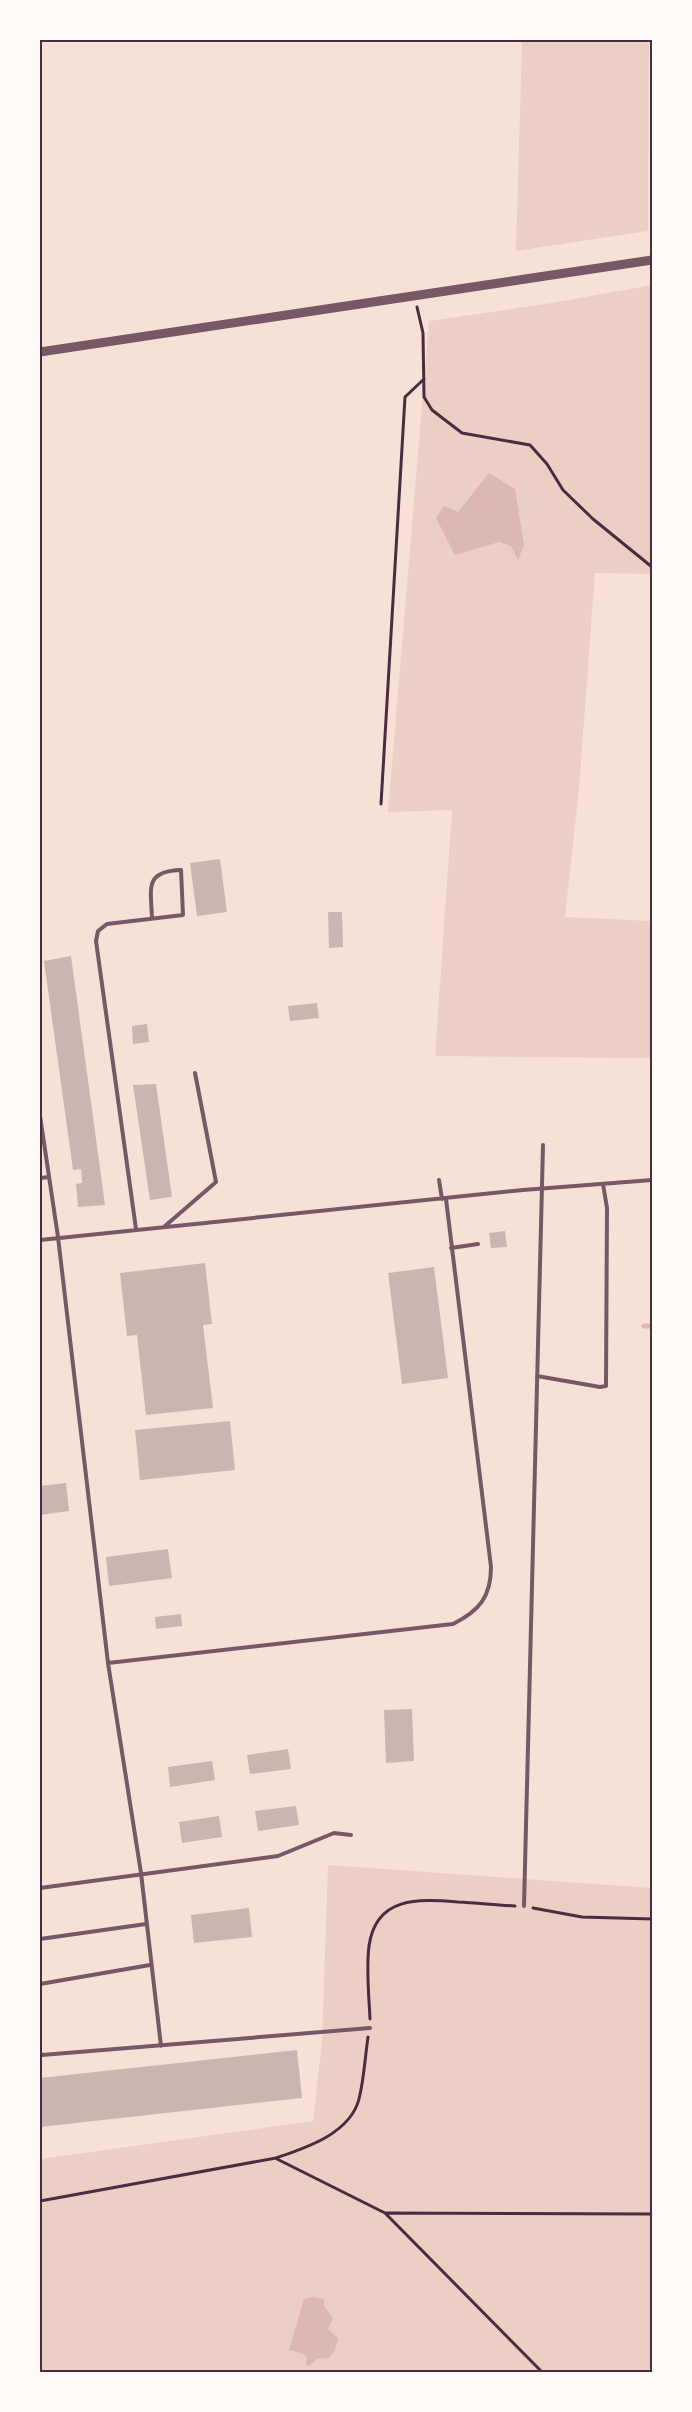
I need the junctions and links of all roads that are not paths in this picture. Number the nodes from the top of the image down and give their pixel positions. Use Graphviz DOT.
graph roads {
  1 [pos="652,260"];
  2 [pos="40,352"];
  3 [pos="152,918"];
  4 [pos="194,1073"];
  5 [pos="40,1116"];
  6 [pos="543,1145"];
  7 [pos="40,1178"];
  8 [pos="48,1178"];
  9 [pos="439,1180"];
  10 [pos="652,1180"];
  11 [pos="603,1184"];
  12 [pos="542,1189"];
  13 [pos="444,1199"];
  14 [pos="164,1226"];
  15 [pos="136,1229"];
  16 [pos="58,1237"];
  17 [pos="40,1240"];
  18 [pos="478,1244"];
  19 [pos="451,1248"];
  20 [pos="537,1376"];
  21 [pos="108,1663"];
  22 [pos="351,1835"];
  23 [pos="141,1873"];
  24 [pos="40,1888"];
  25 [pos="524,1906"];
  26 [pos="146,1924"];
  27 [pos="40,1939"];
  28 [pos="150,1966"];
  29 [pos="42,1983"];
  30 [pos="40,1989"];
  31 [pos="370,2028"];
  32 [pos="161,2046"];
  33 [pos="40,2053"];
  1 -- 2 [label="street"];
  3 -- 3 [label="lane"];
  3 -- 15 [label="lane"];
  4 -- 14 [label="lane"];
  5 -- 8 [label="lane"];
  6 -- 12 [label="lane"];
  7 -- 8 [label="lane"];
  8 -- 16 [label="lane"];
  9 -- 13 [label="lane"];
  10 -- 11 [label="lane"];
  11 -- 12 [label="lane"];
  11 -- 20 [label="lane"];
  12 -- 13 [label="lane"];
  12 -- 20 [label="lane"];
  13 -- 14 [label="lane"];
  13 -- 19 [label="lane"];
  14 -- 15 [label="lane"];
  15 -- 16 [label="lane"];
  16 -- 17 [label="lane"];
  16 -- 21 [label="lane"];
  18 -- 19 [label="lane"];
  19 -- 21 [label="lane"];
  20 -- 25 [label="lane"];
  21 -- 23 [label="lane"];
  22 -- 23 [label="lane"];
  23 -- 24 [label="lane"];
  23 -- 26 [label="lane"];
  26 -- 27 [label="lane"];
  26 -- 28 [label="lane"];
  28 -- 29 [label="lane"];
  28 -- 32 [label="lane"];
  29 -- 30 [label="lane"];
  31 -- 32 [label="lane"];
  32 -- 33 [label="lane"];
}
